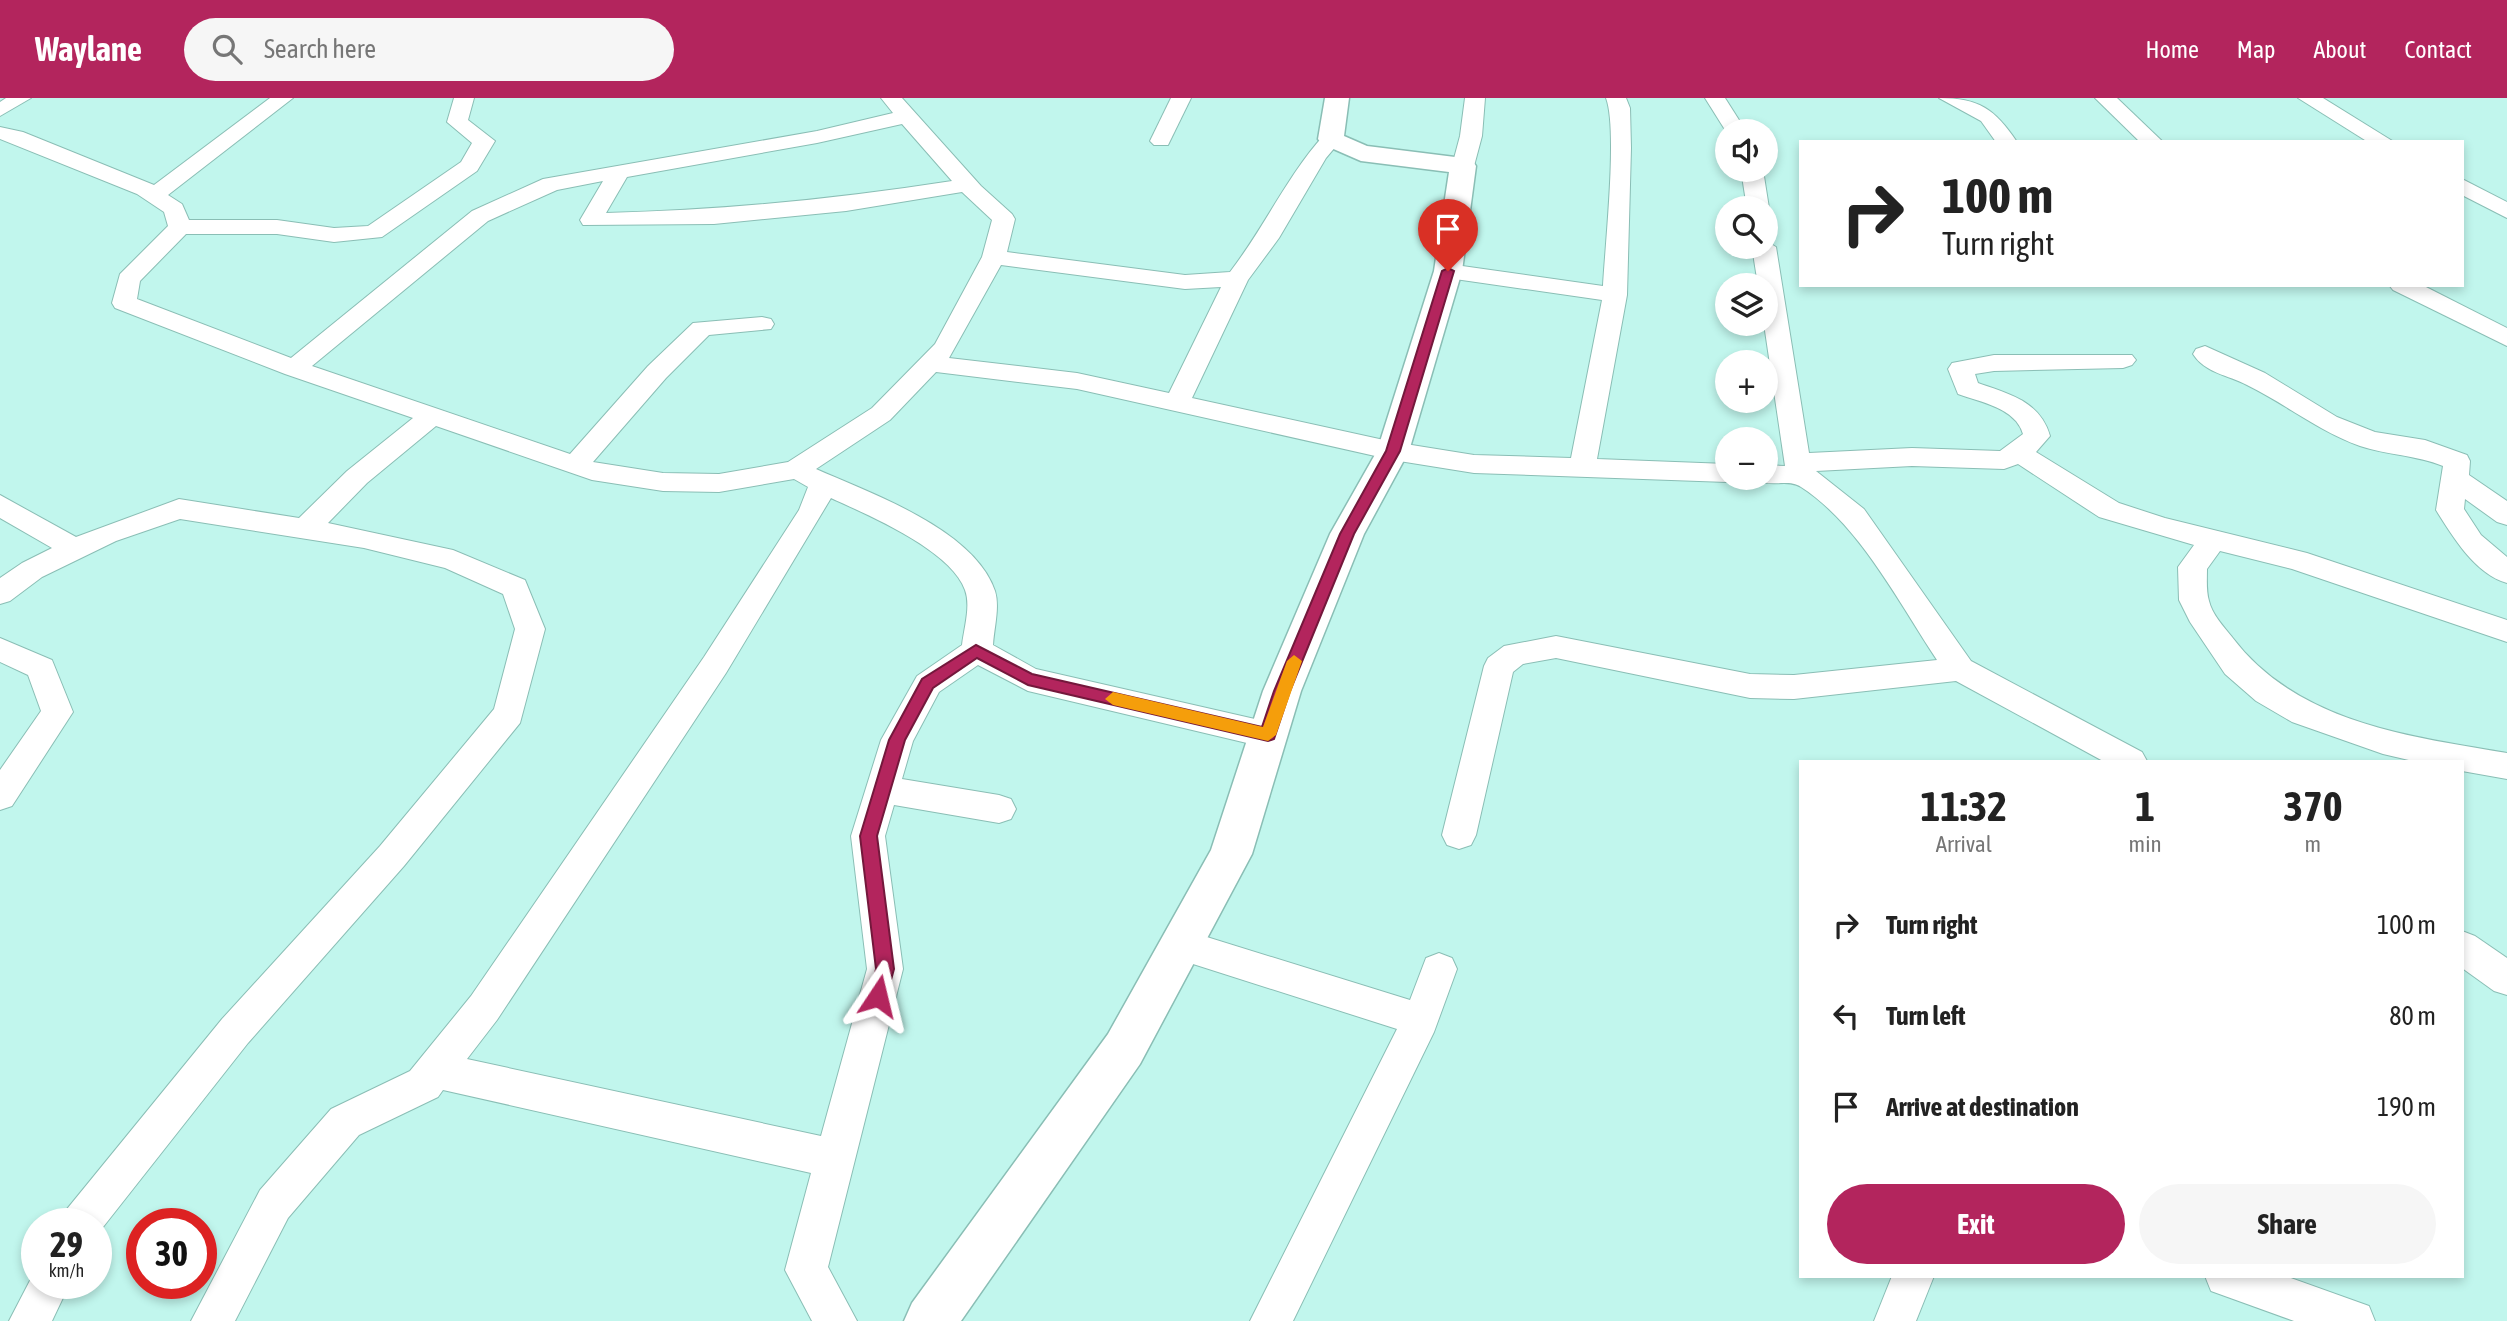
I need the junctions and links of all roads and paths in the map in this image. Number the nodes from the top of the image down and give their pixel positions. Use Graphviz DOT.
graph roads {
  1 [pos="21,98"];
  2 [pos="283,98"];
  3 [pos="464,98"];
  4 [pos="1181,98"];
  5 [pos="1338,98"];
  6 [pos="1475,98"];
  7 [pos="1616,98"];
  8 [pos="1716,98"];
  9 [pos="1949,98"];
  10 [pos="2105,98"];
  11 [pos="2308,98"];
  12 [pos="899,107"];
  13 [pos="0,110"];
  14 [pos="1729,119"];
  15 [pos="0,133"];
  16 [pos="1331,139"];
  17 [pos="2005,140"];
  18 [pos="2151,140"];
  19 [pos="2381,140"];
  20 [pos="1161,141"];
  21 [pos="1463,166"];
  22 [pos="620,171"];
  23 [pos="967,185"];
  24 [pos="2464,187"];
  25 [pos="154,195"];
  26 [pos="2507,211"];
  27 [pos="180,227"];
  28 [pos="994,257"];
  29 [pos="1766,259"];
  30 [pos="1448,271"];
  31 [pos="1237,279"];
  32 [pos="2406,287"];
  33 [pos="1615,295"];
  34 [pos="762,324"];
  35 [pos="2507,338"];
  36 [pos="2205,354"];
  37 [pos="2123,359"];
  38 [pos="930,364"];
  39 [pos="294,368"];
  40 [pos="1177,402"];
  41 [pos="431,417"];
  42 [pos="1393,451"];
  43 [pos="2019,453"];
  44 [pos="575,466"];
  45 [pos="1583,469"];
  46 [pos="1801,469"];
  47 [pos="1778,472"];
  48 [pos="1715,473"];
  49 [pos="809,477"];
  50 [pos="2456,480"];
  51 [pos="0,505"];
  52 [pos="2507,515"];
  53 [pos="304,528"];
  54 [pos="2215,538"];
  55 [pos="75,549"];
  56 [pos="2507,573"];
  57 [pos="0,593"];
  58 [pos="2507,631"];
  59 [pos="0,649"];
  60 [pos="976,650"];
  61 [pos="1960,669"];
  62 [pos="1268,735"];
  63 [pos="2129,760"];
  64 [pos="2507,766"];
  65 [pos="882,789"];
  66 [pos="0,796"];
  67 [pos="999,809"];
  68 [pos="1459,835"];
  69 [pos="1181,945"];
  70 [pos="2464,948"];
  71 [pos="1439,969"];
  72 [pos="2507,979"];
  73 [pos="1420,1020"];
  74 [pos="435,1070"];
  75 [pos="836,1158"];
  76 [pos="93,1208"];
  77 [pos="1912,1278"];
  78 [pos="2232,1278"];
  79 [pos="41,1299"];
  80 [pos="30,1321"];
  81 [pos="212,1321"];
  82 [pos="836,1321"];
  83 [pos="930,1321"];
  84 [pos="1272,1321"];
  85 [pos="1895,1321"];
  86 [pos="2354,1321"];
  1 -- 13 [label="street"];
  2 -- 25 [label="street"];
  3 -- 27 [label="street"];
  4 -- 20 [label="street"];
  5 -- 16 [label="street"];
  6 -- 21 [label="street"];
  7 -- 33 [label="street"];
  8 -- 14 [label="street"];
  9 -- 17 [label="street"];
  10 -- 18 [label="street"];
  11 -- 19 [label="street"];
  12 -- 22 [label="street"];
  12 -- 23 [label="street"];
  15 -- 25 [label="street"];
  16 -- 21 [label="street"];
  16 -- 31 [label="street"];
  21 -- 30 [label="street"];
  22 -- 23 [label="street"];
  22 -- 39 [label="street"];
  23 -- 28 [label="street"];
  24 -- 26 [label="street"];
  25 -- 27 [label="street"];
  27 -- 39 [label="street"];
  28 -- 31 [label="street"];
  28 -- 38 [label="street"];
  29 -- 46 [label="street"];
  30 -- 33 [label="street"];
  30 -- 42 [label="street"];
  31 -- 40 [label="street"];
  32 -- 35 [label="street"];
  33 -- 45 [label="street"];
  34 -- 44 [label="street"];
  36 -- 50 [label="street"];
  37 -- 43 [label="street"];
  38 -- 40 [label="street"];
  38 -- 49 [label="street"];
  39 -- 41 [label="street"];
  40 -- 42 [label="street"];
  41 -- 44 [label="street"];
  41 -- 53 [label="street"];
  42 -- 45 [label="street"];
  42 -- 62 [label="street"];
  43 -- 46 [label="street"];
  43 -- 54 [label="street"];
  44 -- 49 [label="street"];
  45 -- 48 [label="street"];
  46 -- 47 [label="street"];
  46 -- 61 [label="street"];
  49 -- 60 [label="street"];
  49 -- 74 [label="street"];
  50 -- 52 [label="street"];
  50 -- 56 [label="street"];
  51 -- 55 [label="street"];
  53 -- 55 [label="street"];
  53 -- 76 [label="street"];
  54 -- 58 [label="street"];
  54 -- 64 [label="street"];
  55 -- 57 [label="street"];
  59 -- 66 [label="street"];
  60 -- 62 [label="street"];
  60 -- 65 [label="street"];
  61 -- 63 [label="street"];
  61 -- 68 [label="street"];
  62 -- 69 [label="street"];
  65 -- 67 [label="street"];
  65 -- 75 [label="street"];
  69 -- 73 [label="street"];
  69 -- 83 [label="street"];
  70 -- 72 [label="street"];
  71 -- 73 [label="street"];
  73 -- 84 [label="street"];
  74 -- 75 [label="street"];
  74 -- 81 [label="street"];
  75 -- 82 [label="street"];
  77 -- 85 [label="street"];
  78 -- 86 [label="street"];
  79 -- 80 [label="street"];
}
